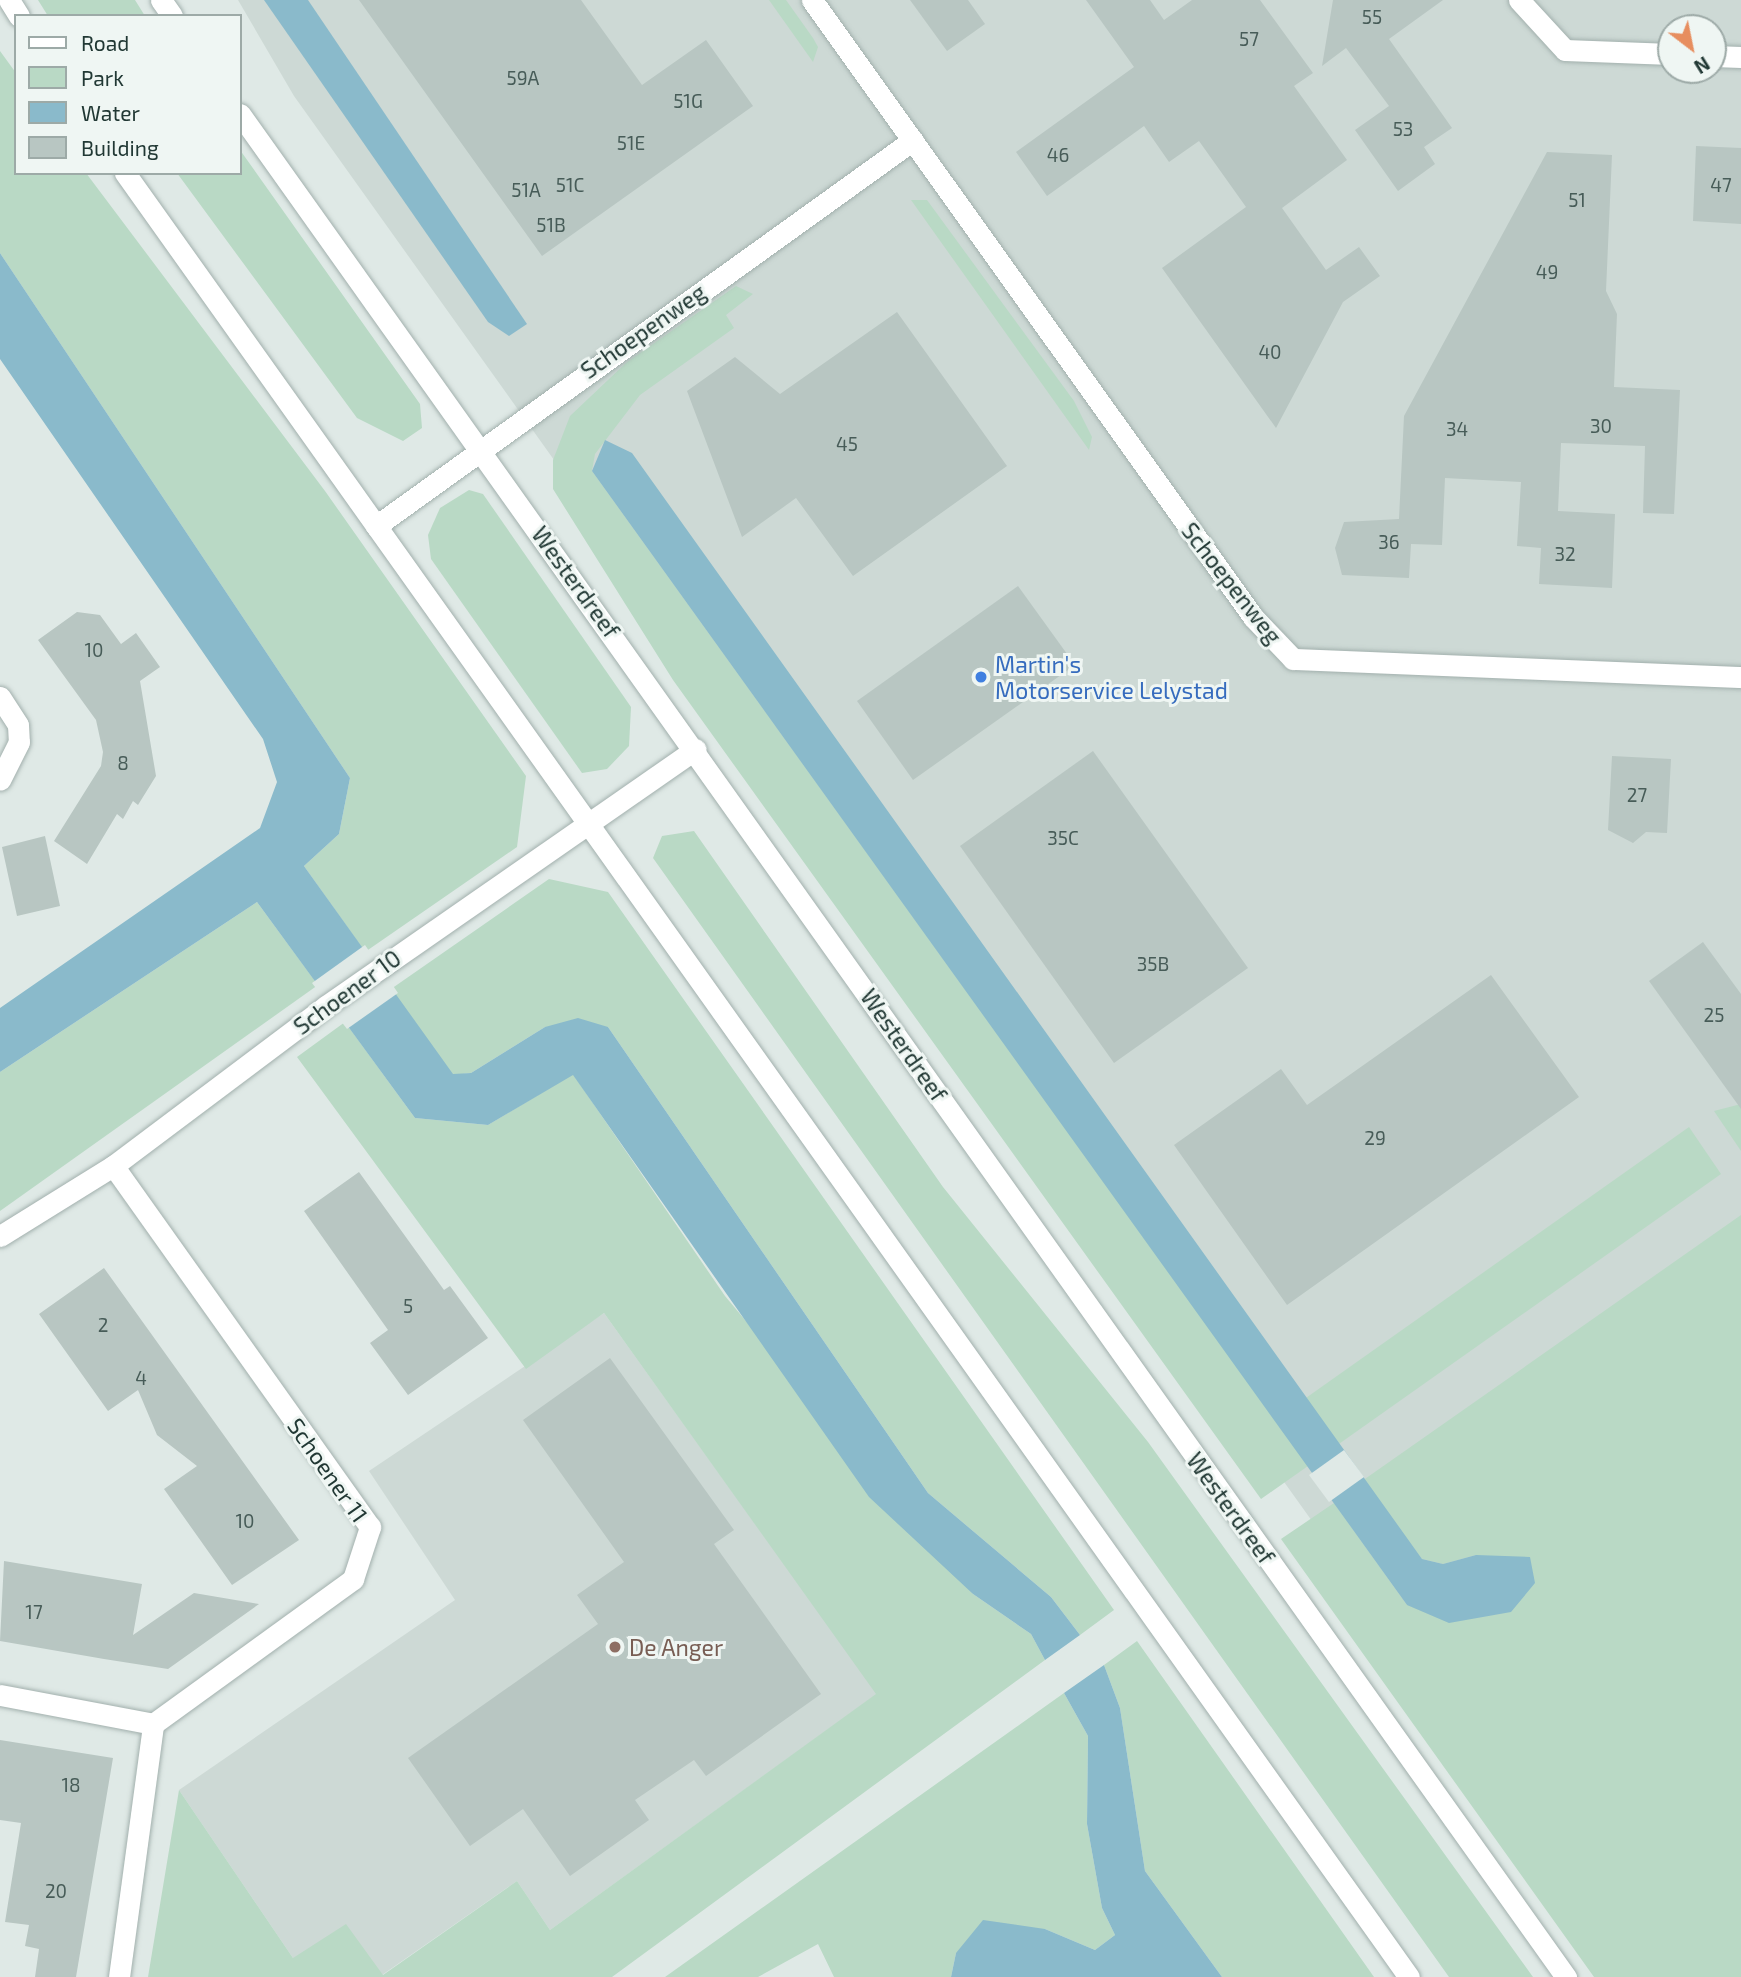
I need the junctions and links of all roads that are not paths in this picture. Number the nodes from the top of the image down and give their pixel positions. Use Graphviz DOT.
graph roads {
  1 [pos="812,0"];
  2 [pos="1519,0"];
  3 [pos="1657,53"];
  4 [pos="242,117"];
  5 [pos="913,140"];
  6 [pos="126,175"];
  7 [pos="478,447"];
  8 [pos="376,526"];
  9 [pos="1741,677"];
  10 [pos="0,697"];
  11 [pos="696,749"];
  12 [pos="0,780"];
  13 [pos="587,823"];
  14 [pos="113,1166"];
  15 [pos="0,1236"];
  16 [pos="0,1695"];
  17 [pos="153,1724"];
  18 [pos="119,1977"];
  19 [pos="1409,1977"];
  20 [pos="1566,1977"];
  1 -- 5 [label="main road, Schoepenweg"];
  2 -- 3 [label="main road"];
  4 -- 7 [label="main road, Westerdreef"];
  5 -- 7 [label="main road, Schoepenweg"];
  5 -- 9 [label="main road, Schoepenweg"];
  6 -- 8 [label="main road"];
  7 -- 8 [label="main road, Schoepenweg"];
  7 -- 11 [label="main road, Westerdreef"];
  8 -- 13 [label="main road"];
  10 -- 12 [label="main road"];
  11 -- 13 [label="main road, Schoener 10"];
  11 -- 20 [label="main road, Westerdreef"];
  13 -- 14 [label="main road, Schoener 10"];
  13 -- 19 [label="main road"];
  14 -- 15 [label="main road, Schoener 10"];
  14 -- 17 [label="main road, Schoener 11"];
  16 -- 17 [label="main road"];
  17 -- 18 [label="main road"];
}
